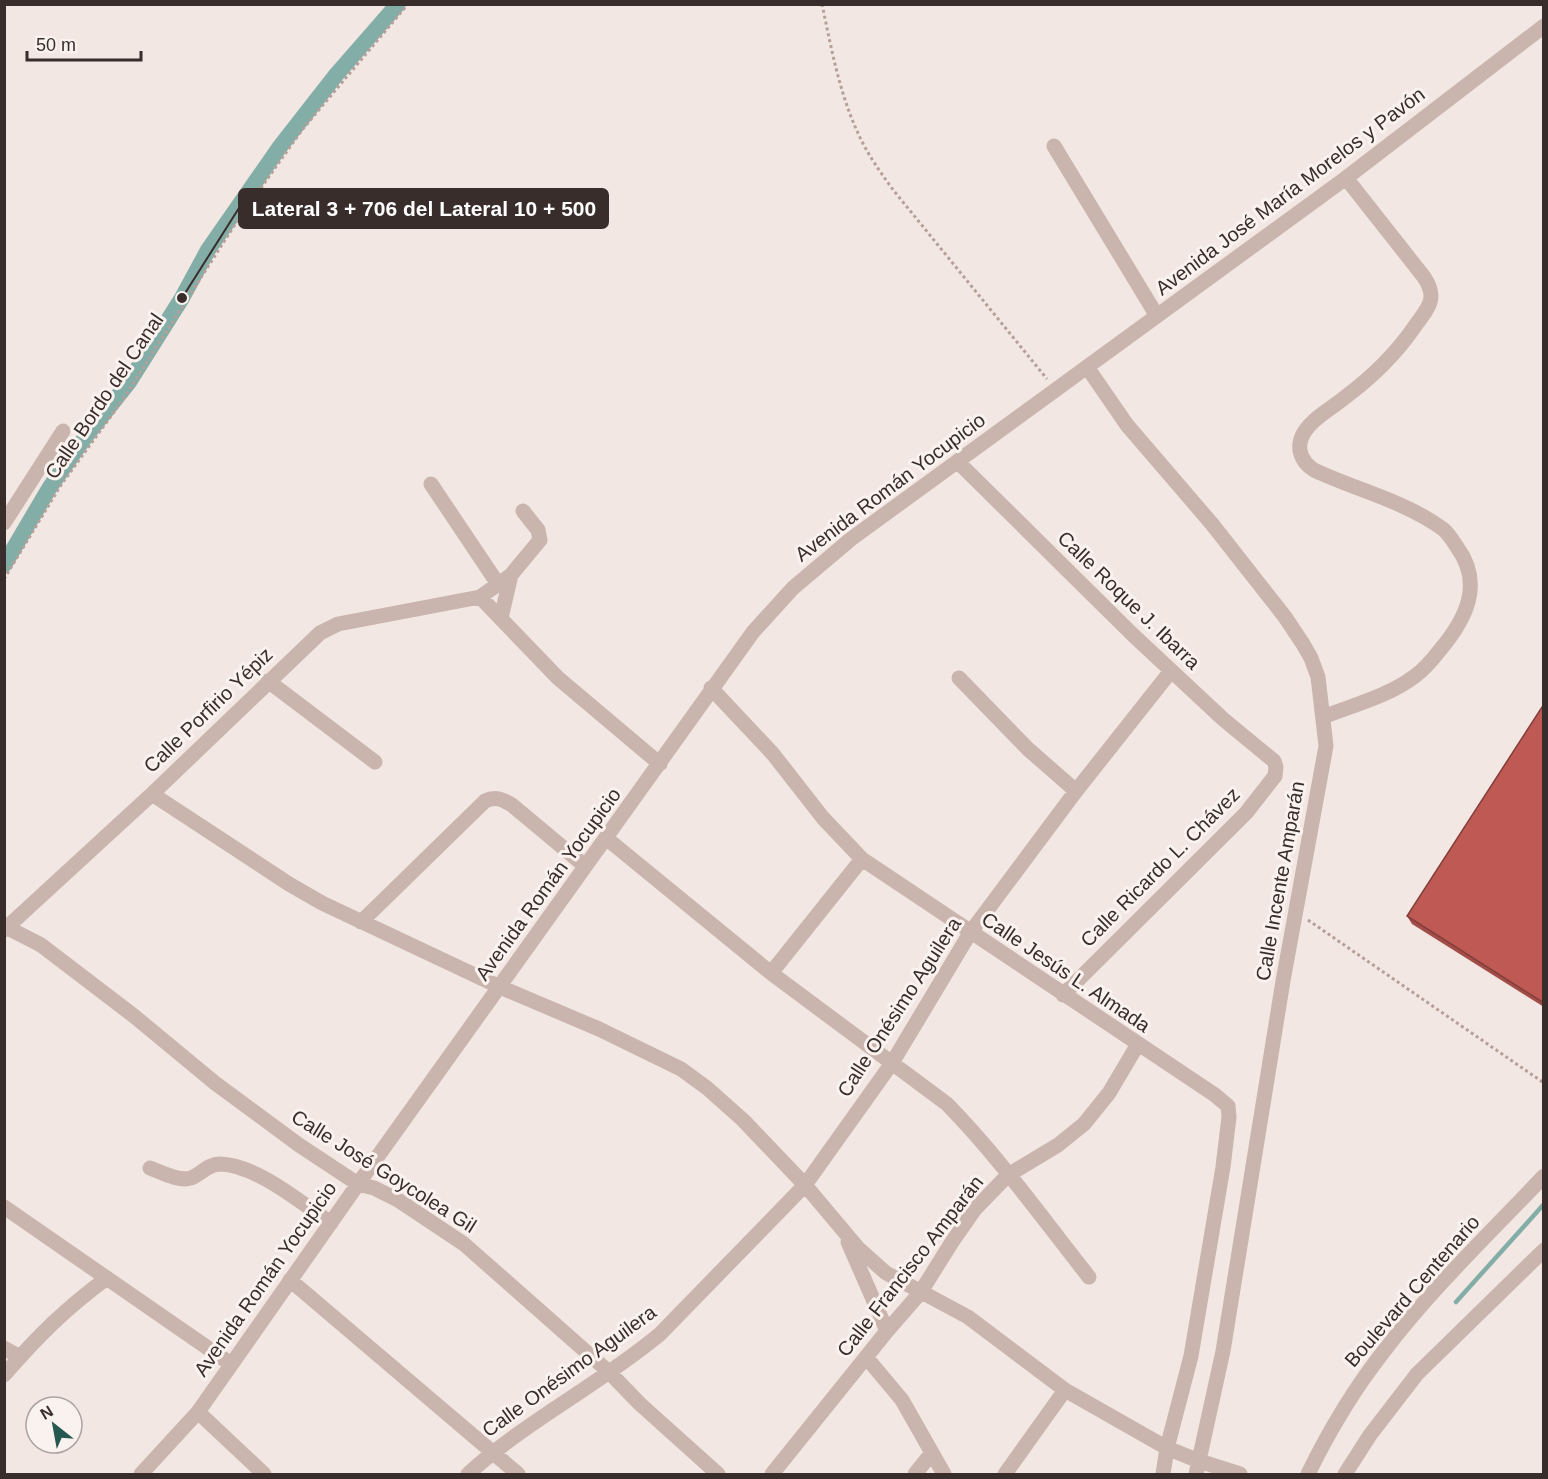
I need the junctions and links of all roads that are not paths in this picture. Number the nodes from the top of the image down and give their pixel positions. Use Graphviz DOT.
graph roads {
  1 [pos="1544,26"];
  2 [pos="1054,146"];
  3 [pos="1346,178"];
  4 [pos="1157,316"];
  5 [pos="1084,370"];
  6 [pos="1058,388"];
  7 [pos="63,431"];
  8 [pos="958,462"];
  9 [pos="431,484"];
  10 [pos="523,511"];
  11 [pos="4,524"];
  12 [pos="505,579"];
  13 [pos="480,597"];
  14 [pos="501,618"];
  15 [pos="1171,671"];
  16 [pos="959,678"];
  17 [pos="268,681"];
  18 [pos="711,688"];
  19 [pos="1323,717"];
  20 [pos="375,762"];
  21 [pos="1276,763"];
  22 [pos="660,764"];
  23 [pos="1076,791"];
  24 [pos="152,794"];
  25 [pos="606,838"];
  26 [pos="862,859"];
  27 [pos="585,866"];
  28 [pos="361,922"];
  29 [pos="6,929"];
  30 [pos="970,933"];
  31 [pos="771,973"];
  32 [pos="500,987"];
  33 [pos="1063,995"];
  34 [pos="1138,1044"];
  35 [pos="892,1063"];
  36 [pos="150,1168"];
  37 [pos="1008,1175"];
  38 [pos="1544,1176"];
  39 [pos="358,1184"];
  40 [pos="805,1185"];
  41 [pos="4,1207"];
  42 [pos="331,1223"];
  43 [pos="842,1229"];
  44 [pos="1544,1250"];
  45 [pos="1089,1277"];
  46 [pos="107,1278"];
  47 [pos="290,1280"];
  48 [pos="920,1293"];
  49 [pos="887,1331"];
  50 [pos="4,1348"];
  51 [pos="20,1357"];
  52 [pos="866,1357"];
  53 [pos="231,1364"];
  54 [pos="609,1372"];
  55 [pos="4,1376"];
  56 [pos="1065,1390"];
  57 [pos="198,1412"];
  58 [pos="1171,1449"];
  59 [pos="491,1453"];
  60 [pos="931,1454"];
  61 [pos="1196,1465"];
  62 [pos="141,1474"];
  63 [pos="264,1474"];
  64 [pos="468,1474"];
  65 [pos="518,1474"];
  66 [pos="718,1474"];
  67 [pos="772,1474"];
  68 [pos="915,1474"];
  69 [pos="944,1474"];
  70 [pos="1005,1474"];
  71 [pos="1163,1474"];
  72 [pos="1240,1474"];
  73 [pos="1308,1474"];
  74 [pos="1345,1474"];
  1 -- 3 [label="street, Avenida José María Morelos y Pavón"];
  2 -- 4 [label="street"];
  3 -- 4 [label="street, Avenida José María Morelos y Pavón"];
  3 -- 19 [label="street"];
  4 -- 5 [label="street, Avenida José María Morelos y Pavón"];
  5 -- 6 [label="street, Avenida José María Morelos y Pavón"];
  5 -- 19 [label="street, Calle Incente Amparán"];
  6 -- 8 [label="street, Avenida Román Yocupicio"];
  7 -- 11 [label="street"];
  8 -- 15 [label="street, Calle Roque J. Ibarra"];
  8 -- 18 [label="street, Avenida Román Yocupicio"];
  9 -- 12 [label="street"];
  10 -- 12 [label="street"];
  12 -- 13 [label="street"];
  12 -- 14 [label="street"];
  13 -- 14 [label="street"];
  13 -- 17 [label="street, Calle Porfirio Yépiz"];
  14 -- 22 [label="street"];
  15 -- 21 [label="street, Calle Roque J. Ibarra"];
  15 -- 23 [label="street, Calle Onésimo Aguilera"];
  16 -- 23 [label="street"];
  17 -- 20 [label="street"];
  17 -- 24 [label="street, Calle Porfirio Yépiz"];
  18 -- 22 [label="street, Avenida Román Yocupicio"];
  18 -- 26 [label="street, Calle Jesús L. Almada"];
  19 -- 61 [label="street, Calle Incente Amparán"];
  21 -- 33 [label="street, Calle Ricardo L. Chávez"];
  22 -- 25 [label="street, Avenida Román Yocupicio"];
  23 -- 30 [label="street, Calle Onésimo Aguilera"];
  24 -- 28 [label="street"];
  24 -- 29 [label="street, Calle Porfirio Yépiz"];
  25 -- 27 [label="street, Avenida Román Yocupicio"];
  25 -- 31 [label="street"];
  26 -- 30 [label="street, Calle Jesús L. Almada"];
  26 -- 31 [label="street"];
  27 -- 28 [label="street"];
  27 -- 32 [label="street, Avenida Román Yocupicio"];
  28 -- 32 [label="street"];
  29 -- 39 [label="street, Calle José Goycolea Gil"];
  30 -- 33 [label="street, Calle Jesús L. Almada"];
  30 -- 35 [label="street, Calle Onésimo Aguilera"];
  31 -- 35 [label="street"];
  32 -- 39 [label="street, Avenida Román Yocupicio"];
  32 -- 40 [label="street"];
  33 -- 34 [label="street, Calle Jesús L. Almada"];
  34 -- 37 [label="street, Calle Francisco Amparán"];
  34 -- 58 [label="street, Calle Jesús L. Almada"];
  35 -- 37 [label="street"];
  35 -- 40 [label="street, Calle Onésimo Aguilera"];
  36 -- 42 [label="street"];
  37 -- 45 [label="street"];
  37 -- 48 [label="street, Calle Francisco Amparán"];
  38 -- 73 [label="street, Boulevard Centenario"];
  39 -- 42 [label="street, Avenida Román Yocupicio"];
  39 -- 54 [label="street, Calle José Goycolea Gil"];
  40 -- 43 [label="street"];
  40 -- 54 [label="street, Calle Onésimo Aguilera"];
  41 -- 46 [label="street"];
  42 -- 47 [label="street, Avenida Román Yocupicio"];
  43 -- 48 [label="street"];
  43 -- 49 [label="street"];
  44 -- 74 [label="street"];
  46 -- 51 [label="street"];
  46 -- 53 [label="street"];
  47 -- 53 [label="street, Avenida Román Yocupicio"];
  47 -- 59 [label="street"];
  48 -- 49 [label="street, Calle Francisco Amparán"];
  48 -- 56 [label="street"];
  49 -- 52 [label="street, Calle Francisco Amparán"];
  50 -- 51 [label="street"];
  51 -- 55 [label="street"];
  52 -- 60 [label="street"];
  52 -- 67 [label="street, Calle Francisco Amparán"];
  53 -- 57 [label="street, Avenida Román Yocupicio"];
  54 -- 59 [label="street, Calle Onésimo Aguilera"];
  54 -- 66 [label="street, Calle José Goycolea Gil"];
  56 -- 58 [label="street"];
  56 -- 70 [label="street"];
  57 -- 62 [label="street, Avenida Román Yocupicio"];
  57 -- 63 [label="street"];
  58 -- 61 [label="street"];
  58 -- 71 [label="street"];
  59 -- 64 [label="street, Calle Onésimo Aguilera"];
  59 -- 65 [label="street"];
  60 -- 68 [label="street"];
  60 -- 69 [label="street"];
  61 -- 72 [label="street"];
}
